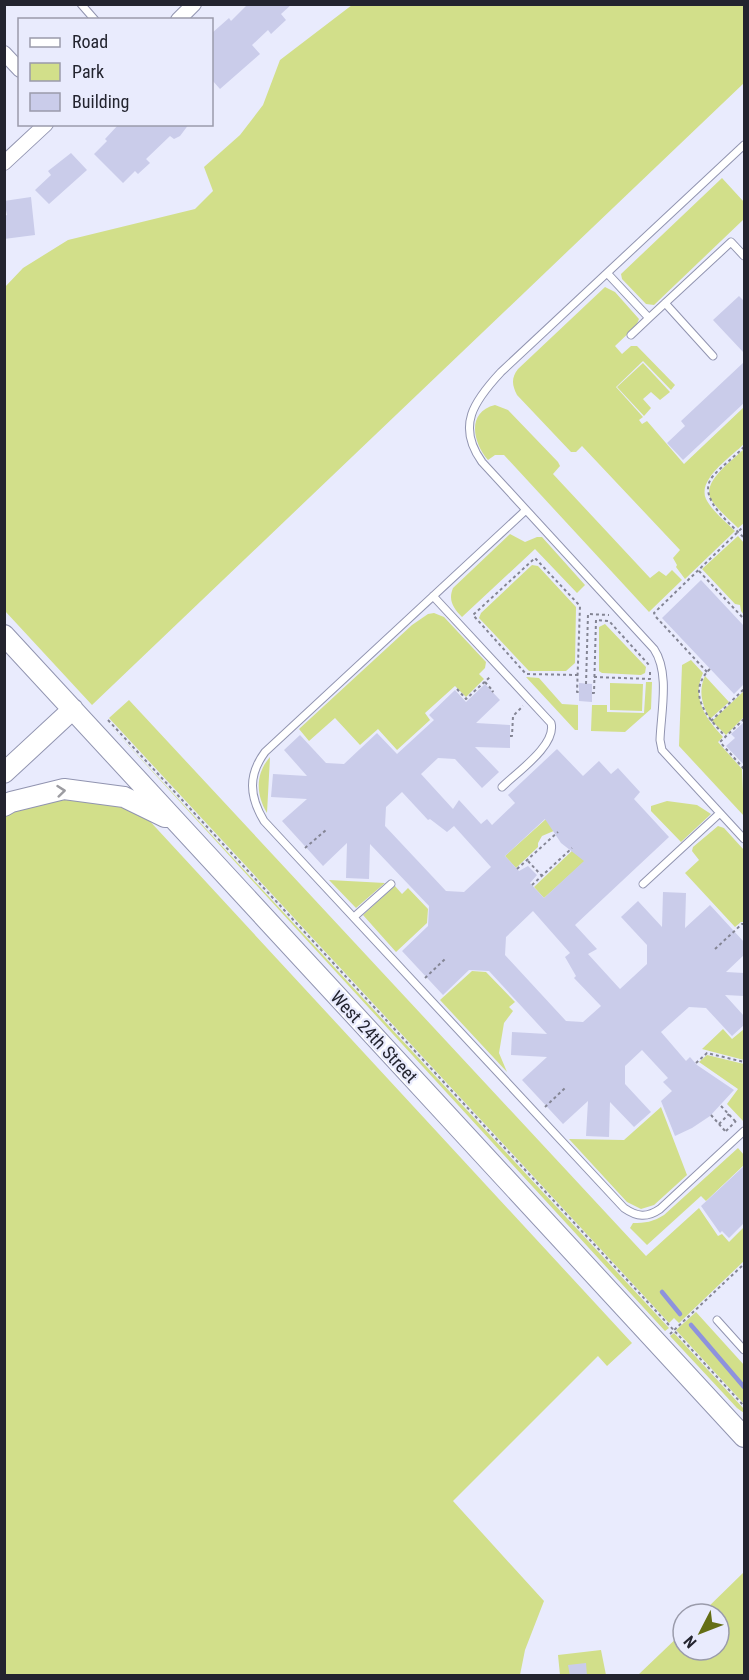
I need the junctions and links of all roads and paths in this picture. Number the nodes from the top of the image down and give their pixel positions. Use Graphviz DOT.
graph roads {
  1 [pos="81,4"];
  2 [pos="194,4"];
  3 [pos="93,18"];
  4 [pos="180,18"];
  5 [pos="4,53"];
  6 [pos="18,68"];
  7 [pos="44,126"];
  8 [pos="744,145"];
  9 [pos="4,163"];
  10 [pos="744,256"];
  11 [pos="608,273"];
  12 [pos="665,303"];
  13 [pos="649,318"];
  14 [pos="632,335"];
  15 [pos="714,356"];
  16 [pos="744,447"];
  17 [pos="526,510"];
  18 [pos="744,526"];
  19 [pos="739,532"];
  20 [pos="744,538"];
  21 [pos="698,570"];
  22 [pos="433,596"];
  23 [pos="625,617"];
  24 [pos="744,619"];
  25 [pos="4,635"];
  26 [pos="500,668"];
  27 [pos="710,669"];
  28 [pos="707,672"];
  29 [pos="578,675"];
  30 [pos="594,677"];
  31 [pos="485,682"];
  32 [pos="586,684"];
  33 [pos="457,689"];
  34 [pos="744,689"];
  35 [pos="492,692"];
  36 [pos="579,692"];
  37 [pos="592,693"];
  38 [pos="530,700"];
  39 [pos="73,709"];
  40 [pos="744,719"];
  41 [pos="108,720"];
  42 [pos="711,721"];
  43 [pos="510,736"];
  44 [pos="726,737"];
  45 [pos="4,773"];
  46 [pos="744,783"];
  47 [pos="502,787"];
  48 [pos="4,806"];
  49 [pos="720,813"];
  50 [pos="175,822"];
  51 [pos="326,830"];
  52 [pos="558,832"];
  53 [pos="744,839"];
  54 [pos="572,848"];
  55 [pos="297,856"];
  56 [pos="527,860"];
  57 [pos="518,870"];
  58 [pos="542,876"];
  59 [pos="391,884"];
  60 [pos="643,884"];
  61 [pos="532,885"];
  62 [pos="354,917"];
  63 [pos="744,924"];
  64 [pos="715,949"];
  65 [pos="445,959"];
  66 [pos="417,985"];
  67 [pos="744,1062"];
  68 [pos="696,1064"];
  69 [pos="565,1088"];
  70 [pos="721,1106"];
  71 [pos="537,1114"];
  72 [pos="729,1114"];
  73 [pos="736,1122"];
  74 [pos="719,1124"];
  75 [pos="742,1128"];
  76 [pos="726,1131"];
  77 [pos="744,1264"];
  78 [pos="717,1320"];
  79 [pos="674,1330"];
  80 [pos="658,1345"];
  81 [pos="744,1350"];
  82 [pos="744,1406"];
  83 [pos="744,1437"];
  1 -- 3 [label="lane"];
  2 -- 4 [label="street"];
  5 -- 6 [label="street"];
  7 -- 9 [label="street"];
  8 -- 11 [label="lane"];
  10 -- 12 [label="lane"];
  11 -- 13 [label="lane"];
  11 -- 17 [label="lane"];
  12 -- 13 [label="lane"];
  12 -- 15 [label="lane"];
  13 -- 14 [label="lane"];
  16 -- 19 [label="path"];
  17 -- 22 [label="lane"];
  17 -- 23 [label="lane"];
  18 -- 19 [label="path"];
  19 -- 20 [label="path"];
  19 -- 21 [label="path"];
  21 -- 24 [label="path"];
  21 -- 28 [label="path"];
  22 -- 26 [label="lane"];
  22 -- 55 [label="lane"];
  23 -- 32 [label="path"];
  23 -- 49 [label="lane"];
  25 -- 39 [label="street, West 24th Street"];
  26 -- 31 [label="path"];
  26 -- 38 [label="lane"];
  27 -- 28 [label="path"];
  28 -- 42 [label="path"];
  29 -- 29 [label="path"];
  29 -- 36 [label="path"];
  30 -- 30 [label="path"];
  30 -- 37 [label="path"];
  31 -- 33 [label="path"];
  31 -- 35 [label="path"];
  34 -- 42 [label="path"];
  38 -- 43 [label="path"];
  38 -- 47 [label="lane"];
  39 -- 45 [label="street"];
  39 -- 50 [label="street, West 24th Street"];
  40 -- 44 [label="path"];
  41 -- 79 [label="path"];
  42 -- 44 [label="path"];
  44 -- 46 [label="path"];
  48 -- 50 [label="street, one-way"];
  49 -- 53 [label="lane"];
  49 -- 60 [label="lane"];
  50 -- 80 [label="street, West 24th Street"];
  51 -- 55 [label="path"];
  52 -- 56 [label="path"];
  54 -- 58 [label="path"];
  55 -- 62 [label="lane"];
  56 -- 57 [label="path"];
  56 -- 58 [label="path"];
  58 -- 61 [label="path"];
  59 -- 62 [label="lane"];
  62 -- 66 [label="lane"];
  63 -- 64 [label="path"];
  65 -- 66 [label="path"];
  66 -- 71 [label="lane"];
  67 -- 68 [label="path"];
  69 -- 71 [label="path"];
  70 -- 72 [label="path"];
  71 -- 75 [label="lane"];
  72 -- 73 [label="path"];
  72 -- 74 [label="path"];
  73 -- 75 [label="path"];
  73 -- 76 [label="path"];
  77 -- 79 [label="path"];
  78 -- 81 [label="lane"];
  79 -- 80 [label="path"];
  79 -- 82 [label="path"];
  80 -- 83 [label="street, West 24th Street"];
}
